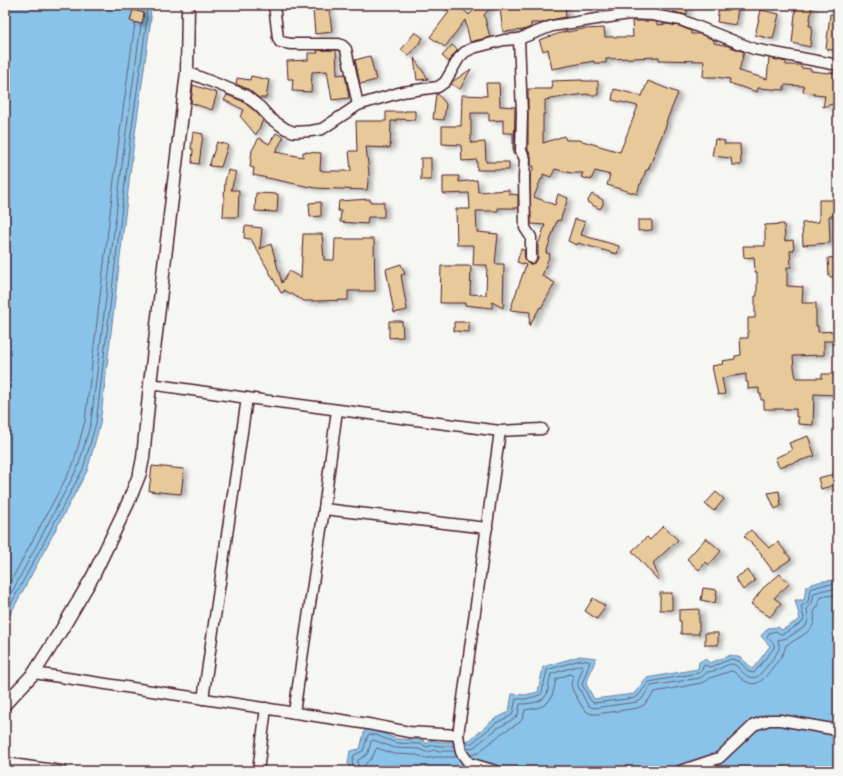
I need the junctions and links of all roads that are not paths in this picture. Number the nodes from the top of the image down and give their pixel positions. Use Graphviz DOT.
graph roads {
  1 [pos="188,5"];
  2 [pos="274,5"];
  3 [pos="519,39"];
  4 [pos="838,65"];
  5 [pos="187,72"];
  6 [pos="358,105"];
  7 [pos="530,258"];
  8 [pos="150,384"];
  9 [pos="247,398"];
  10 [pos="337,410"];
  11 [pos="542,429"];
  12 [pos="500,431"];
  13 [pos="324,509"];
  14 [pos="487,528"];
  15 [pos="34,673"];
  16 [pos="203,699"];
  17 [pos="5,704"];
  18 [pos="266,708"];
  19 [pos="294,713"];
  20 [pos="838,730"];
  21 [pos="458,735"];
  22 [pos="5,763"];
  23 [pos="61,771"];
  24 [pos="258,771"];
  25 [pos="496,771"];
  26 [pos="680,771"];
  1 -- 5 [label="street"];
  2 -- 6 [label="street"];
  3 -- 4 [label="street"];
  3 -- 6 [label="street"];
  3 -- 7 [label="street"];
  5 -- 6 [label="street"];
  5 -- 8 [label="street"];
  8 -- 9 [label="street"];
  8 -- 15 [label="street"];
  9 -- 10 [label="street"];
  9 -- 16 [label="street"];
  10 -- 12 [label="street"];
  10 -- 13 [label="street"];
  11 -- 12 [label="street"];
  12 -- 14 [label="street"];
  13 -- 14 [label="street"];
  13 -- 19 [label="street"];
  14 -- 21 [label="street"];
  15 -- 16 [label="street"];
  15 -- 17 [label="street"];
  16 -- 18 [label="street"];
  18 -- 19 [label="street"];
  18 -- 24 [label="street"];
  19 -- 21 [label="street"];
  20 -- 26 [label="street"];
  21 -- 25 [label="street"];
  22 -- 23 [label="street"];
}
